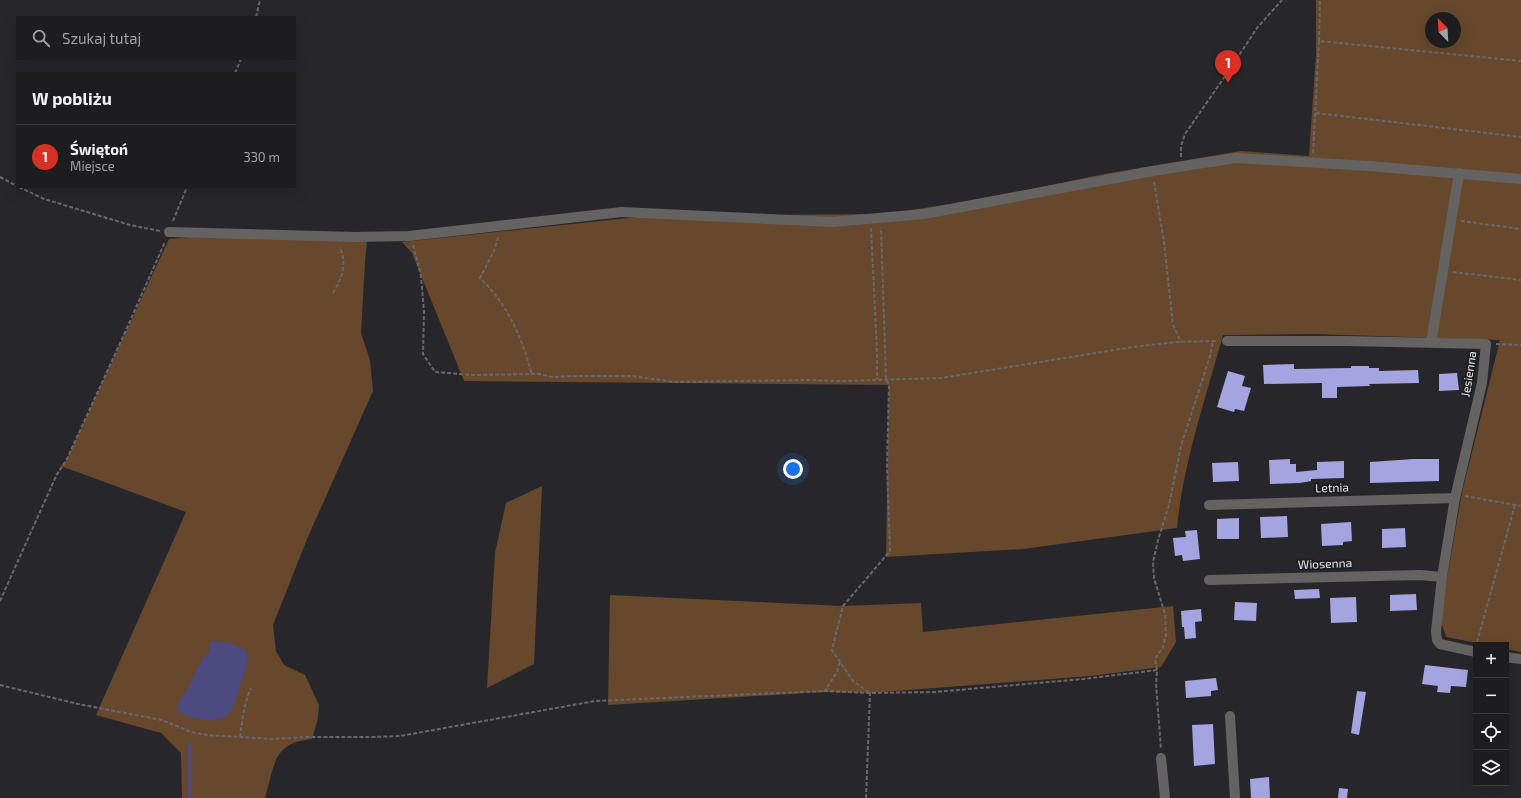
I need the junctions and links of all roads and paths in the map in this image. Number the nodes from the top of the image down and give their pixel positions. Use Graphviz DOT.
graph roads {
  1 [pos="260,0"];
  2 [pos="1282,0"];
  3 [pos="1320,0"];
  4 [pos="256,16"];
  5 [pos="1319,41"];
  6 [pos="241,60"];
  7 [pos="1521,61"];
  8 [pos="235,72"];
  9 [pos="1316,113"];
  10 [pos="1521,136"];
  11 [pos="1312,162"];
  12 [pos="1181,166"];
  13 [pos="1153,171"];
  14 [pos="1459,173"];
  15 [pos="0,177"];
  16 [pos="1521,179"];
  17 [pos="16,185"];
  18 [pos="22,188"];
  19 [pos="187,188"];
  20 [pos="876,219"];
  21 [pos="1452,219"];
  22 [pos="500,226"];
  23 [pos="1521,229"];
  24 [pos="169,232"];
  25 [pos="336,236"];
  26 [pos="409,236"];
  27 [pos="1443,271"];
  28 [pos="1521,280"];
  29 [pos="333,293"];
  30 [pos="1227,340"];
  31 [pos="1213,341"];
  32 [pos="1181,342"];
  33 [pos="1431,343"];
  34 [pos="1486,344"];
  35 [pos="1521,345"];
  36 [pos="532,374"];
  37 [pos="877,379"];
  38 [pos="886,379"];
  39 [pos="1456,496"];
  40 [pos="1209,505"];
  41 [pos="1515,505"];
  42 [pos="1521,506"];
  43 [pos="1442,577"];
  44 [pos="1208,580"];
  45 [pos="0,601"];
  46 [pos="1477,642"];
  47 [pos="1473,651"];
  48 [pos="1509,657"];
  49 [pos="1521,659"];
  50 [pos="840,661"];
  51 [pos="1157,670"];
  52 [pos="0,685"];
  53 [pos="251,688"];
  54 [pos="824,692"];
  55 [pos="870,693"];
  56 [pos="1230,716"];
  57 [pos="240,737"];
  58 [pos="1161,758"];
  59 [pos="866,798"];
  60 [pos="1164,798"];
  61 [pos="1235,798"];
  1 -- 4 [label="path"];
  2 -- 12 [label="path"];
  3 -- 5 [label="path"];
  5 -- 7 [label="path"];
  5 -- 9 [label="path"];
  6 -- 8 [label="path"];
  9 -- 10 [label="path"];
  9 -- 11 [label="path"];
  11 -- 12 [label="street"];
  11 -- 14 [label="street"];
  12 -- 13 [label="street"];
  13 -- 20 [label="street"];
  13 -- 32 [label="path"];
  14 -- 16 [label="street"];
  14 -- 21 [label="street"];
  15 -- 17 [label="path"];
  18 -- 24 [label="path"];
  19 -- 24 [label="path"];
  20 -- 22 [label="street"];
  20 -- 37 [label="path"];
  20 -- 38 [label="path"];
  21 -- 23 [label="path"];
  21 -- 27 [label="street"];
  22 -- 26 [label="street"];
  22 -- 36 [label="path"];
  24 -- 25 [label="street"];
  24 -- 45 [label="path"];
  25 -- 26 [label="street"];
  25 -- 29 [label="path"];
  26 -- 36 [label="path"];
  27 -- 28 [label="path"];
  27 -- 33 [label="street"];
  30 -- 31 [label="path"];
  30 -- 33 [label="street, Jesienna"];
  31 -- 32 [label="path"];
  31 -- 51 [label="path"];
  32 -- 38 [label="path"];
  33 -- 34 [label="street, Jesienna"];
  34 -- 35 [label="path"];
  34 -- 39 [label="street, Jesienna"];
  36 -- 37 [label="path"];
  37 -- 38 [label="path"];
  38 -- 50 [label="path"];
  39 -- 40 [label="street, Letnia"];
  39 -- 41 [label="path"];
  39 -- 43 [label="street, Jesienna"];
  41 -- 42 [label="path"];
  41 -- 46 [label="path"];
  43 -- 44 [label="street, Wiosenna"];
  43 -- 47 [label="street, Jesienna"];
  48 -- 49 [label="street"];
  50 -- 54 [label="path"];
  50 -- 55 [label="path"];
  51 -- 55 [label="path"];
  51 -- 58 [label="path"];
  52 -- 57 [label="path"];
  53 -- 57 [label="path"];
  54 -- 55 [label="path"];
  54 -- 57 [label="path"];
  55 -- 59 [label="path"];
  56 -- 61 [label="street"];
  58 -- 60 [label="street"];
}
